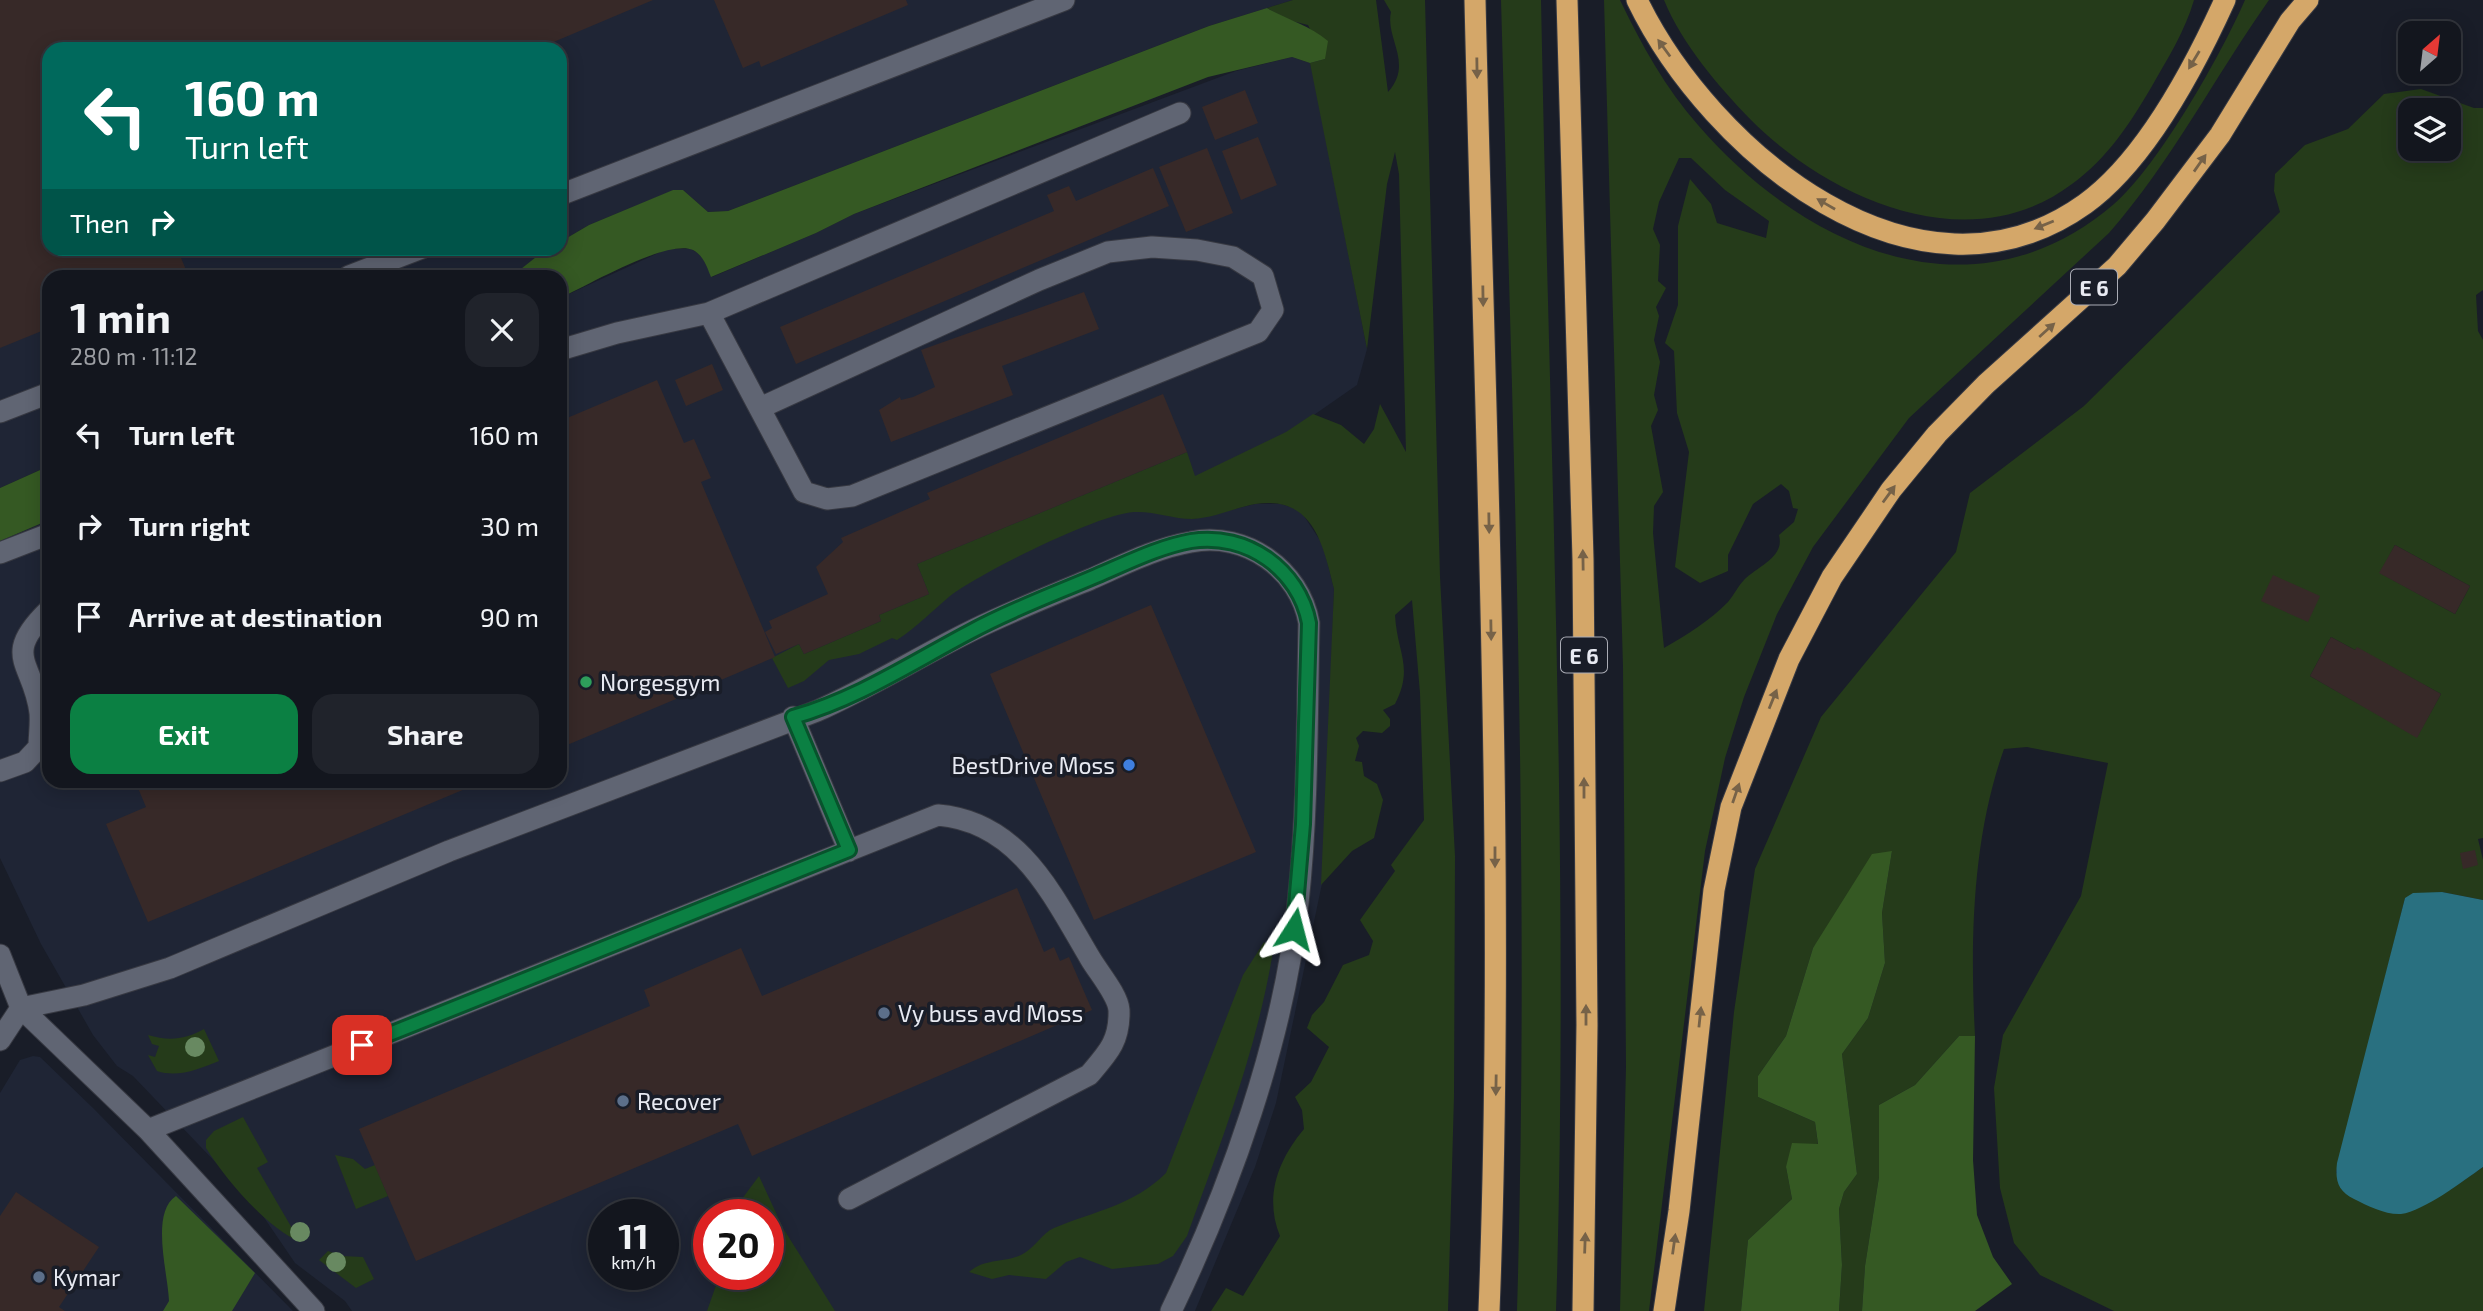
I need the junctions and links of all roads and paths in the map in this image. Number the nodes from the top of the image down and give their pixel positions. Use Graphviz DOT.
graph roads {
  1 [pos="1064,0"];
  2 [pos="1475,0"];
  3 [pos="1567,0"];
  4 [pos="1637,0"];
  5 [pos="2225,0"];
  6 [pos="2308,0"];
  7 [pos="1180,113"];
  8 [pos="567,192"];
  9 [pos="401,256"];
  10 [pos="365,270"];
  11 [pos="709,313"];
  12 [pos="567,349"];
  13 [pos="42,396"];
  14 [pos="760,408"];
  15 [pos="0,412"];
  16 [pos="42,537"];
  17 [pos="0,553"];
  18 [pos="42,616"];
  19 [pos="793,717"];
  20 [pos="0,771"];
  21 [pos="849,850"];
  22 [pos="0,956"];
  23 [pos="21,1008"];
  24 [pos="0,1040"];
  25 [pos="148,1130"];
  26 [pos="849,1199"];
  27 [pos="314,1311"];
  28 [pos="1171,1311"];
  29 [pos="1489,1311"];
  30 [pos="1583,1311"];
  31 [pos="1664,1311"];
  1 -- 8 [label="street"];
  2 -- 29 [label="highway, one-way"];
  30 -- 3 [label="highway, E 6, one-way"];
  5 -- 4 [label="highway, one-way"];
  31 -- 6 [label="highway, E 6, one-way"];
  7 -- 11 [label="street"];
  9 -- 10 [label="street"];
  11 -- 12 [label="street"];
  11 -- 14 [label="street"];
  13 -- 15 [label="street"];
  14 -- 14 [label="street"];
  16 -- 17 [label="street"];
  18 -- 20 [label="street"];
  19 -- 21 [label="street"];
  19 -- 23 [label="street"];
  19 -- 28 [label="street"];
  21 -- 25 [label="street"];
  21 -- 26 [label="street"];
  22 -- 23 [label="street"];
  23 -- 24 [label="street"];
  23 -- 25 [label="street"];
  25 -- 27 [label="street"];
}
